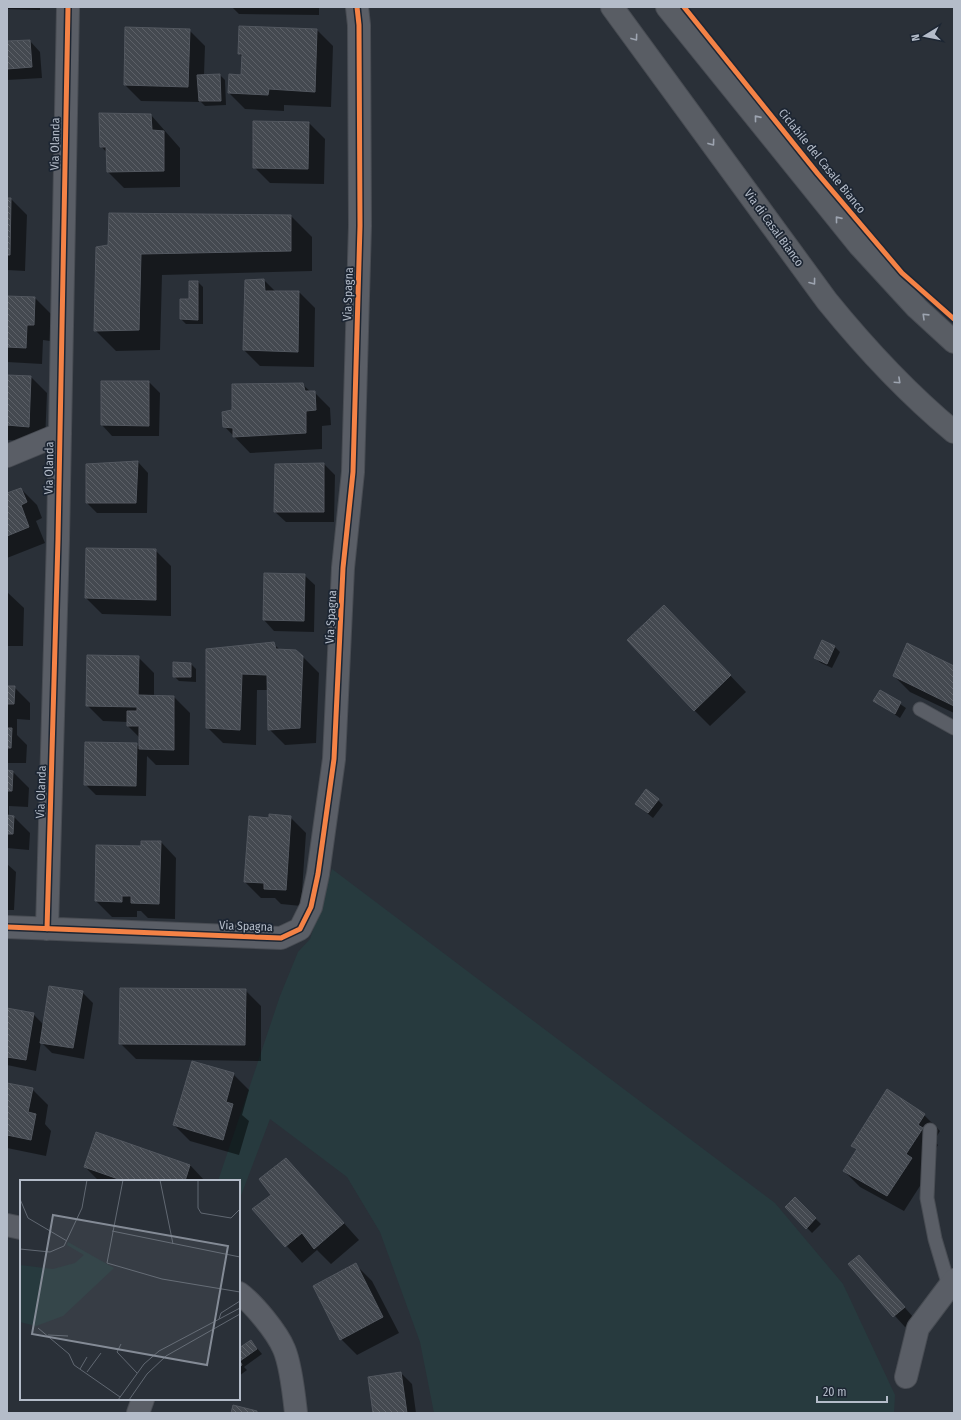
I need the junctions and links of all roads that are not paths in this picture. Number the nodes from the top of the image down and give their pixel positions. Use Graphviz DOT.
graph roads {
  1 [pos="68,7"];
  2 [pos="357,7"];
  3 [pos="612,7"];
  4 [pos="667,7"];
  5 [pos="954,342"];
  6 [pos="954,432"];
  7 [pos="60,434"];
  8 [pos="7,456"];
  9 [pos="920,709"];
  10 [pos="954,728"];
  11 [pos="7,927"];
  12 [pos="47,929"];
  13 [pos="930,1130"];
  14 [pos="7,1225"];
  15 [pos="20,1228"];
  16 [pos="952,1283"];
  17 [pos="240,1294"];
  18 [pos="906,1377"];
  19 [pos="143,1400"];
  20 [pos="138,1413"];
  21 [pos="296,1413"];
  1 -- 7 [label="street, Via Olanda"];
  2 -- 12 [label="street, Via Spagna"];
  3 -- 6 [label="main road, Via di Casal Bianco, one-way"];
  5 -- 4 [label="main road, one-way"];
  7 -- 8 [label="street"];
  7 -- 12 [label="street, Via Olanda"];
  9 -- 10 [label="lane"];
  11 -- 12 [label="street, Via Spagna"];
  13 -- 16 [label="lane"];
  14 -- 15 [label="street"];
  16 -- 18 [label="street"];
  17 -- 21 [label="street"];
  19 -- 20 [label="street"];
}
